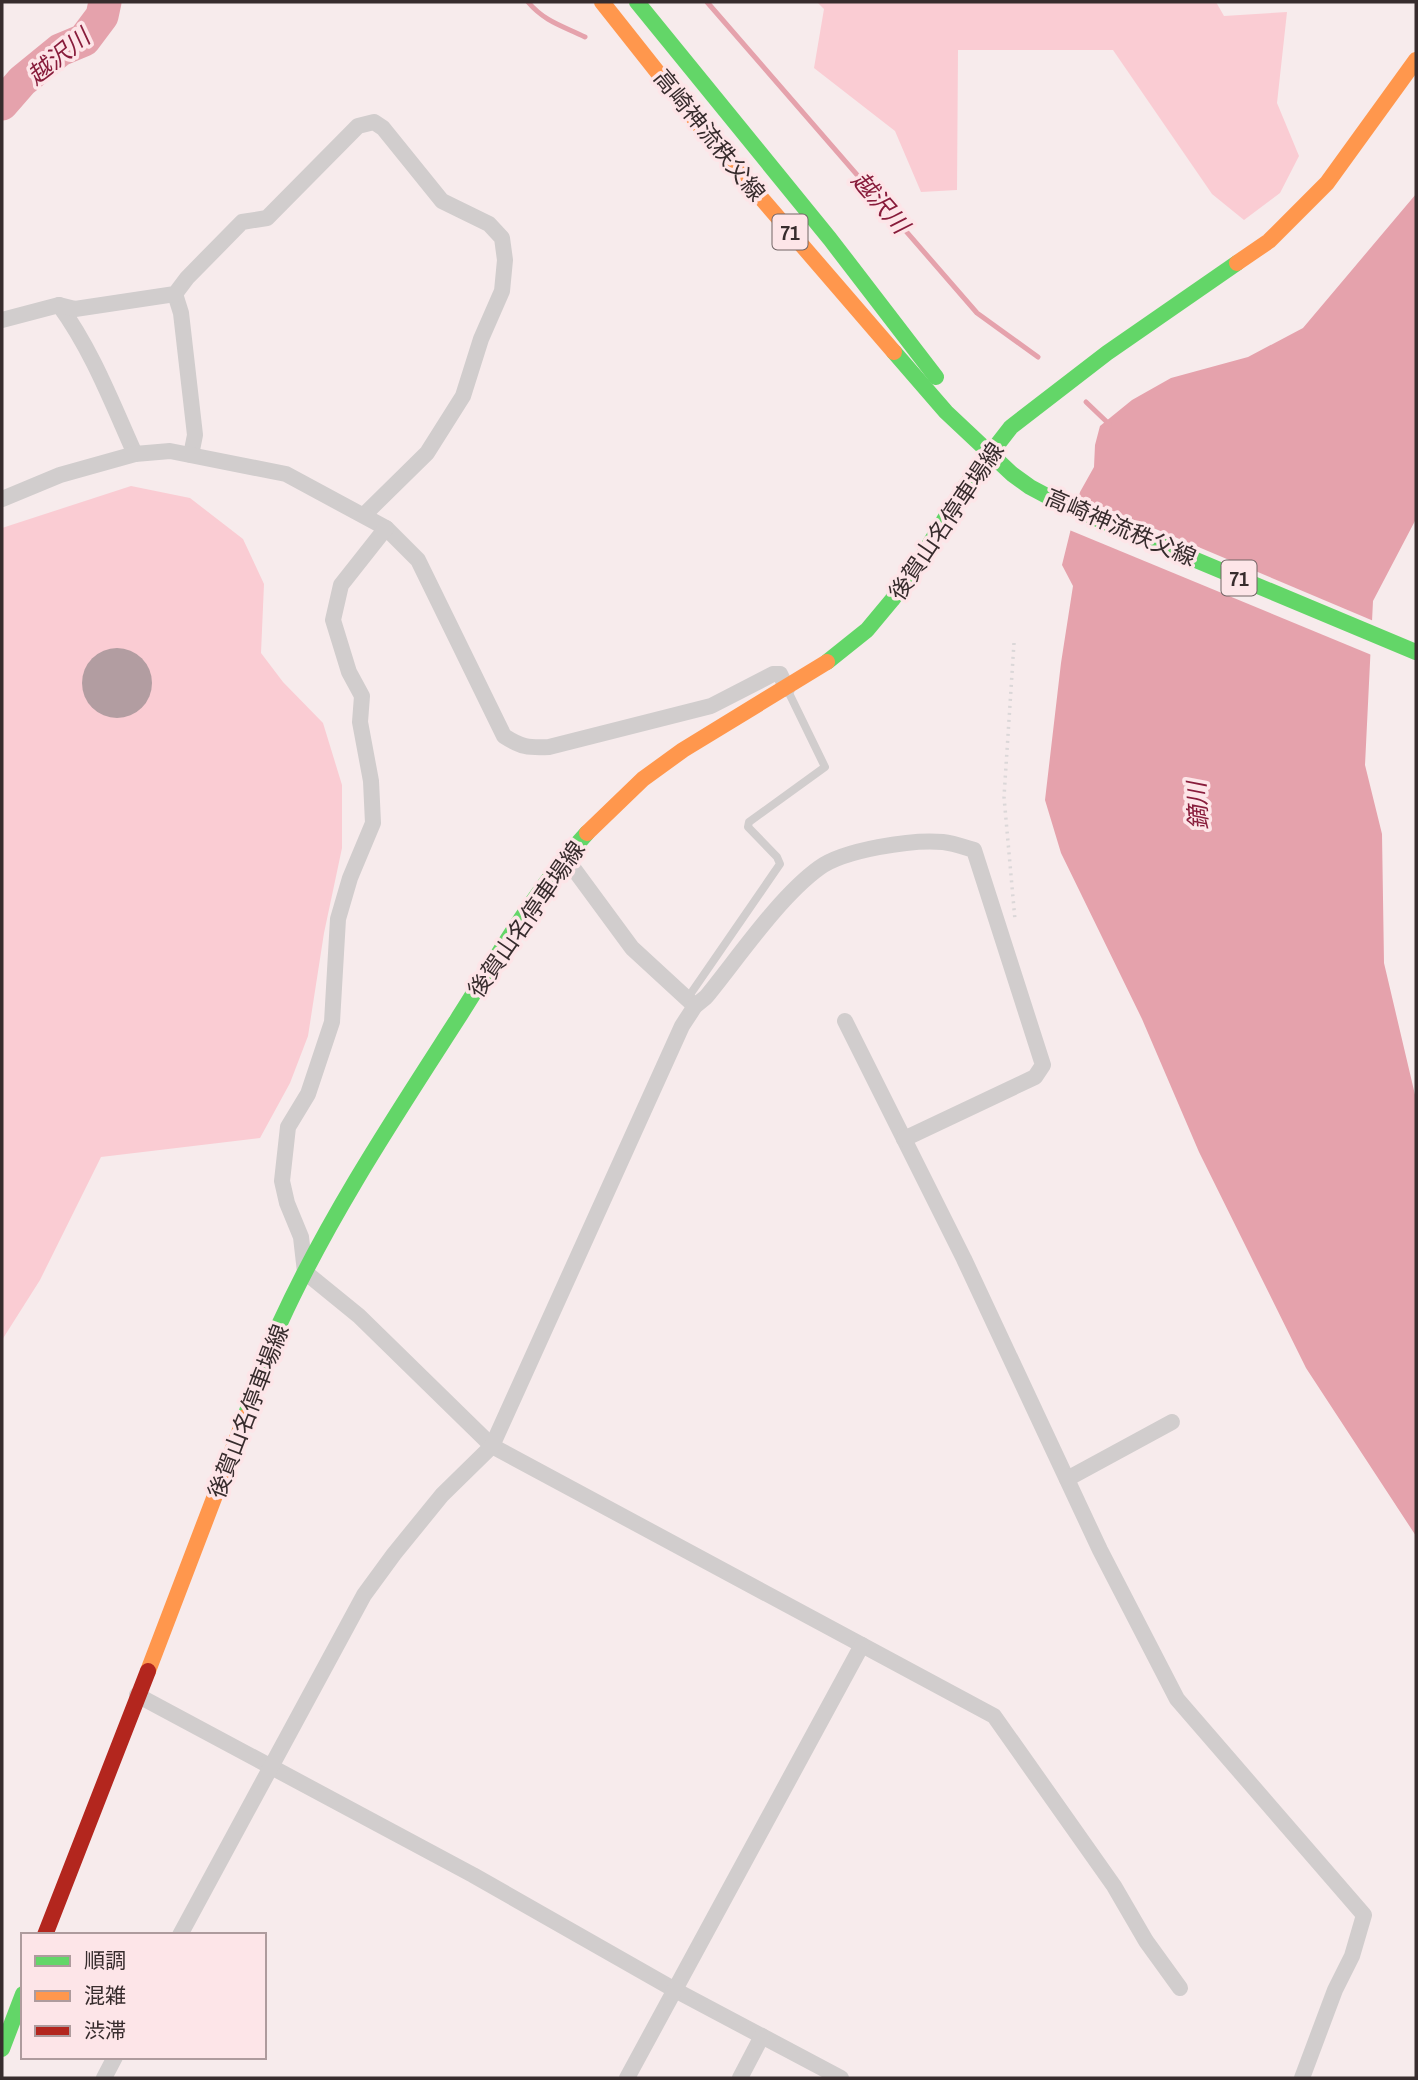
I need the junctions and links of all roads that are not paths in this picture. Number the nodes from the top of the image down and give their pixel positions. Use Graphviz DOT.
graph roads {
  1 [pos="602,2"];
  2 [pos="637,2"];
  3 [pos="1416,60"];
  4 [pos="175,294"];
  5 [pos="59,305"];
  6 [pos="2,320"];
  7 [pos="990,452"];
  8 [pos="135,454"];
  9 [pos="191,455"];
  10 [pos="2,499"];
  11 [pos="364,515"];
  12 [pos="386,528"];
  13 [pos="1416,652"];
  14 [pos="787,689"];
  15 [pos="565,858"];
  16 [pos="691,1003"];
  17 [pos="845,1021"];
  18 [pos="904,1139"];
  19 [pos="305,1272"];
  20 [pos="1172,1422"];
  21 [pos="492,1446"];
  22 [pos="1067,1479"];
  23 [pos="862,1645"];
  24 [pos="137,1696"];
  25 [pos="270,1766"];
  26 [pos="46,1933"];
  27 [pos="181,1933"];
  28 [pos="1180,1988"];
  29 [pos="675,1990"];
  30 [pos="21,1999"];
  31 [pos="762,2036"];
  32 [pos="2,2049"];
  33 [pos="114,2059"];
  34 [pos="104,2078"];
  35 [pos="627,2078"];
  36 [pos="740,2078"];
  37 [pos="841,2078"];
  38 [pos="1302,2078"];
  1 -- 7 [label="main road, 高崎神流秩父線 / 71"];
  2 -- 7 [label="main road, 高崎神流秩父線 / 71"];
  3 -- 7 [label="main road, 後賀山名停車場線"];
  4 -- 5 [label="street"];
  4 -- 9 [label="street"];
  4 -- 11 [label="street"];
  5 -- 6 [label="street"];
  5 -- 8 [label="street"];
  7 -- 13 [label="main road, 高崎神流秩父線 / 71"];
  7 -- 14 [label="main road, 後賀山名停車場線"];
  8 -- 9 [label="street"];
  8 -- 10 [label="street"];
  9 -- 11 [label="street"];
  11 -- 12 [label="street"];
  12 -- 14 [label="street"];
  12 -- 19 [label="street"];
  14 -- 15 [label="main road, 後賀山名停車場線"];
  14 -- 16 [label="lane"];
  15 -- 16 [label="street"];
  15 -- 19 [label="main road, 後賀山名停車場線"];
  16 -- 18 [label="street"];
  16 -- 21 [label="street"];
  17 -- 18 [label="street"];
  18 -- 22 [label="street"];
  19 -- 21 [label="street"];
  19 -- 24 [label="main road, 後賀山名停車場線"];
  20 -- 22 [label="street"];
  21 -- 23 [label="street"];
  21 -- 25 [label="street"];
  22 -- 38 [label="street"];
  23 -- 28 [label="street"];
  23 -- 29 [label="street"];
  24 -- 25 [label="street"];
  24 -- 26 [label="main road, 後賀山名停車場線"];
  25 -- 27 [label="street"];
  25 -- 29 [label="street"];
  29 -- 31 [label="street"];
  29 -- 35 [label="street"];
  30 -- 32 [label="main road"];
  31 -- 36 [label="street"];
  31 -- 37 [label="street"];
  33 -- 34 [label="street"];
}
